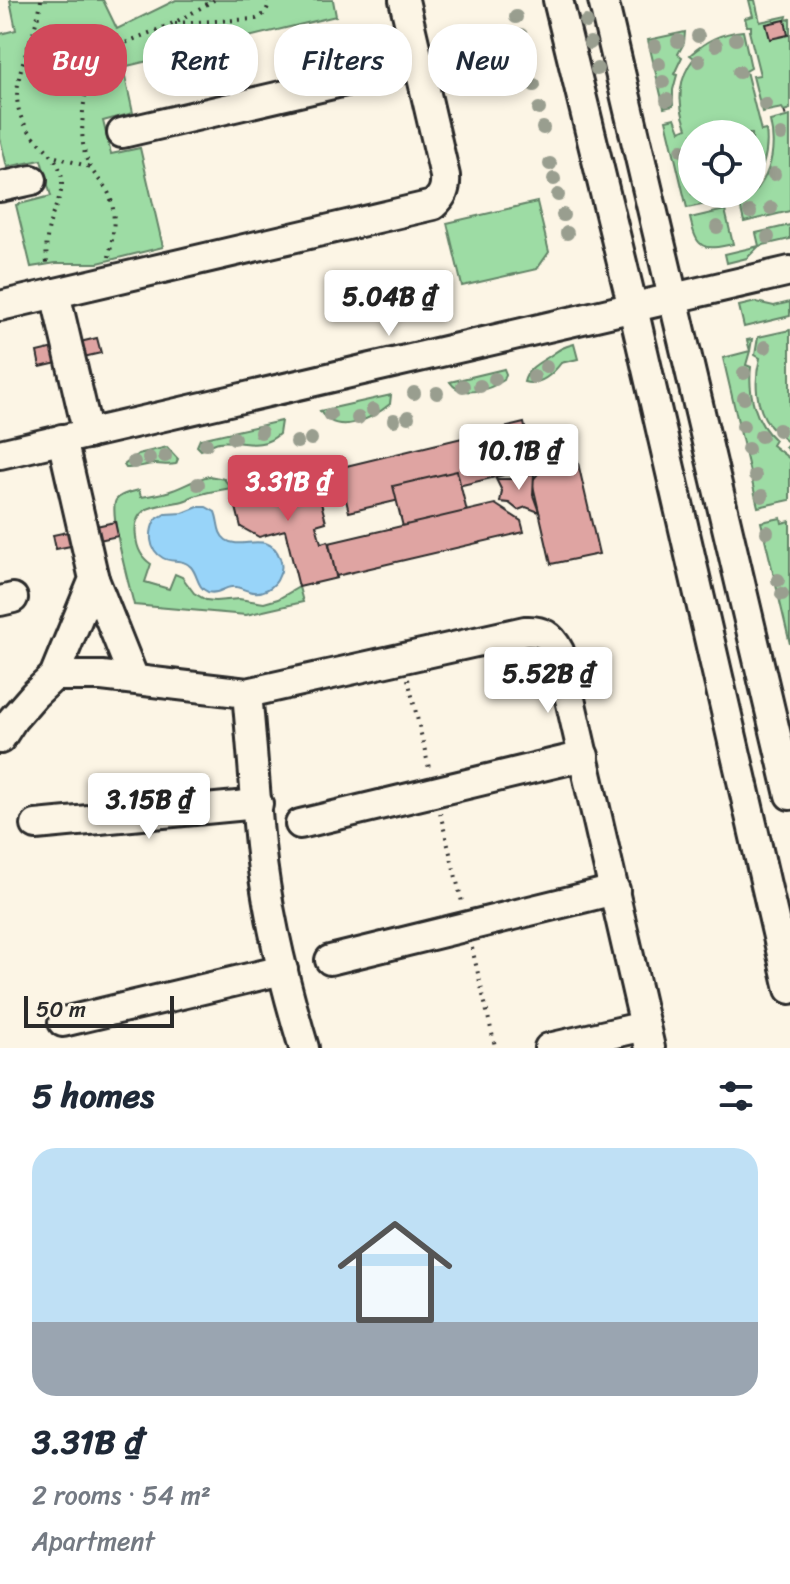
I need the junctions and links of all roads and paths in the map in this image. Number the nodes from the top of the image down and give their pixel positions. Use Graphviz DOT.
graph roads {
  1 [pos="41,0"];
  2 [pos="214,0"];
  3 [pos="269,0"];
  4 [pos="404,0"];
  5 [pos="558,0"];
  6 [pos="603,0"];
  7 [pos="419,64"];
  8 [pos="122,133"];
  9 [pos="54,157"];
  10 [pos="90,167"];
  11 [pos="32,180"];
  12 [pos="0,187"];
  13 [pos="47,264"];
  14 [pos="790,271"];
  15 [pos="55,293"];
  16 [pos="674,299"];
  17 [pos="0,306"];
  18 [pos="633,308"];
  19 [pos="75,437"];
  20 [pos="0,454"];
  21 [pos="94,579"];
  22 [pos="407,673"];
  23 [pos="54,676"];
  24 [pos="134,679"];
  25 [pos="247,693"];
  26 [pos="778,693"];
  27 [pos="0,739"];
  28 [pos="584,756"];
  29 [pos="431,776"];
  30 [pos="790,795"];
  31 [pos="258,804"];
  32 [pos="439,807"];
  33 [pos="300,824"];
  34 [pos="36,825"];
  35 [pos="615,890"];
  36 [pos="464,910"];
  37 [pos="471,942"];
  38 [pos="330,960"];
  39 [pos="283,970"];
  40 [pos="790,989"];
  41 [pos="63,1022"];
  42 [pos="648,1037"];
  43 [pos="495,1046"];
  44 [pos="304,1048"];
  45 [pos="549,1048"];
  1 -- 9 [label="path"];
  2 -- 3 [label="path"];
  4 -- 7 [label="street"];
  5 -- 18 [label="street"];
  6 -- 16 [label="street"];
  7 -- 8 [label="street"];
  7 -- 15 [label="street"];
  9 -- 10 [label="path"];
  9 -- 13 [label="path"];
  11 -- 12 [label="street"];
  14 -- 16 [label="street"];
  15 -- 17 [label="street"];
  15 -- 19 [label="street"];
  16 -- 18 [label="street"];
  16 -- 26 [label="street"];
  18 -- 19 [label="street"];
  18 -- 40 [label="street"];
  19 -- 20 [label="street"];
  19 -- 21 [label="street"];
  21 -- 23 [label="street"];
  21 -- 24 [label="street"];
  22 -- 29 [label="path"];
  23 -- 24 [label="street"];
  23 -- 27 [label="street"];
  24 -- 25 [label="street"];
  25 -- 28 [label="street"];
  25 -- 31 [label="street"];
  26 -- 30 [label="street"];
  28 -- 33 [label="street"];
  28 -- 35 [label="street"];
  31 -- 34 [label="street"];
  31 -- 39 [label="street"];
  32 -- 36 [label="path"];
  35 -- 38 [label="street"];
  35 -- 42 [label="street"];
  37 -- 43 [label="path"];
  39 -- 41 [label="street"];
  39 -- 44 [label="street"];
  42 -- 45 [label="street"];
}
